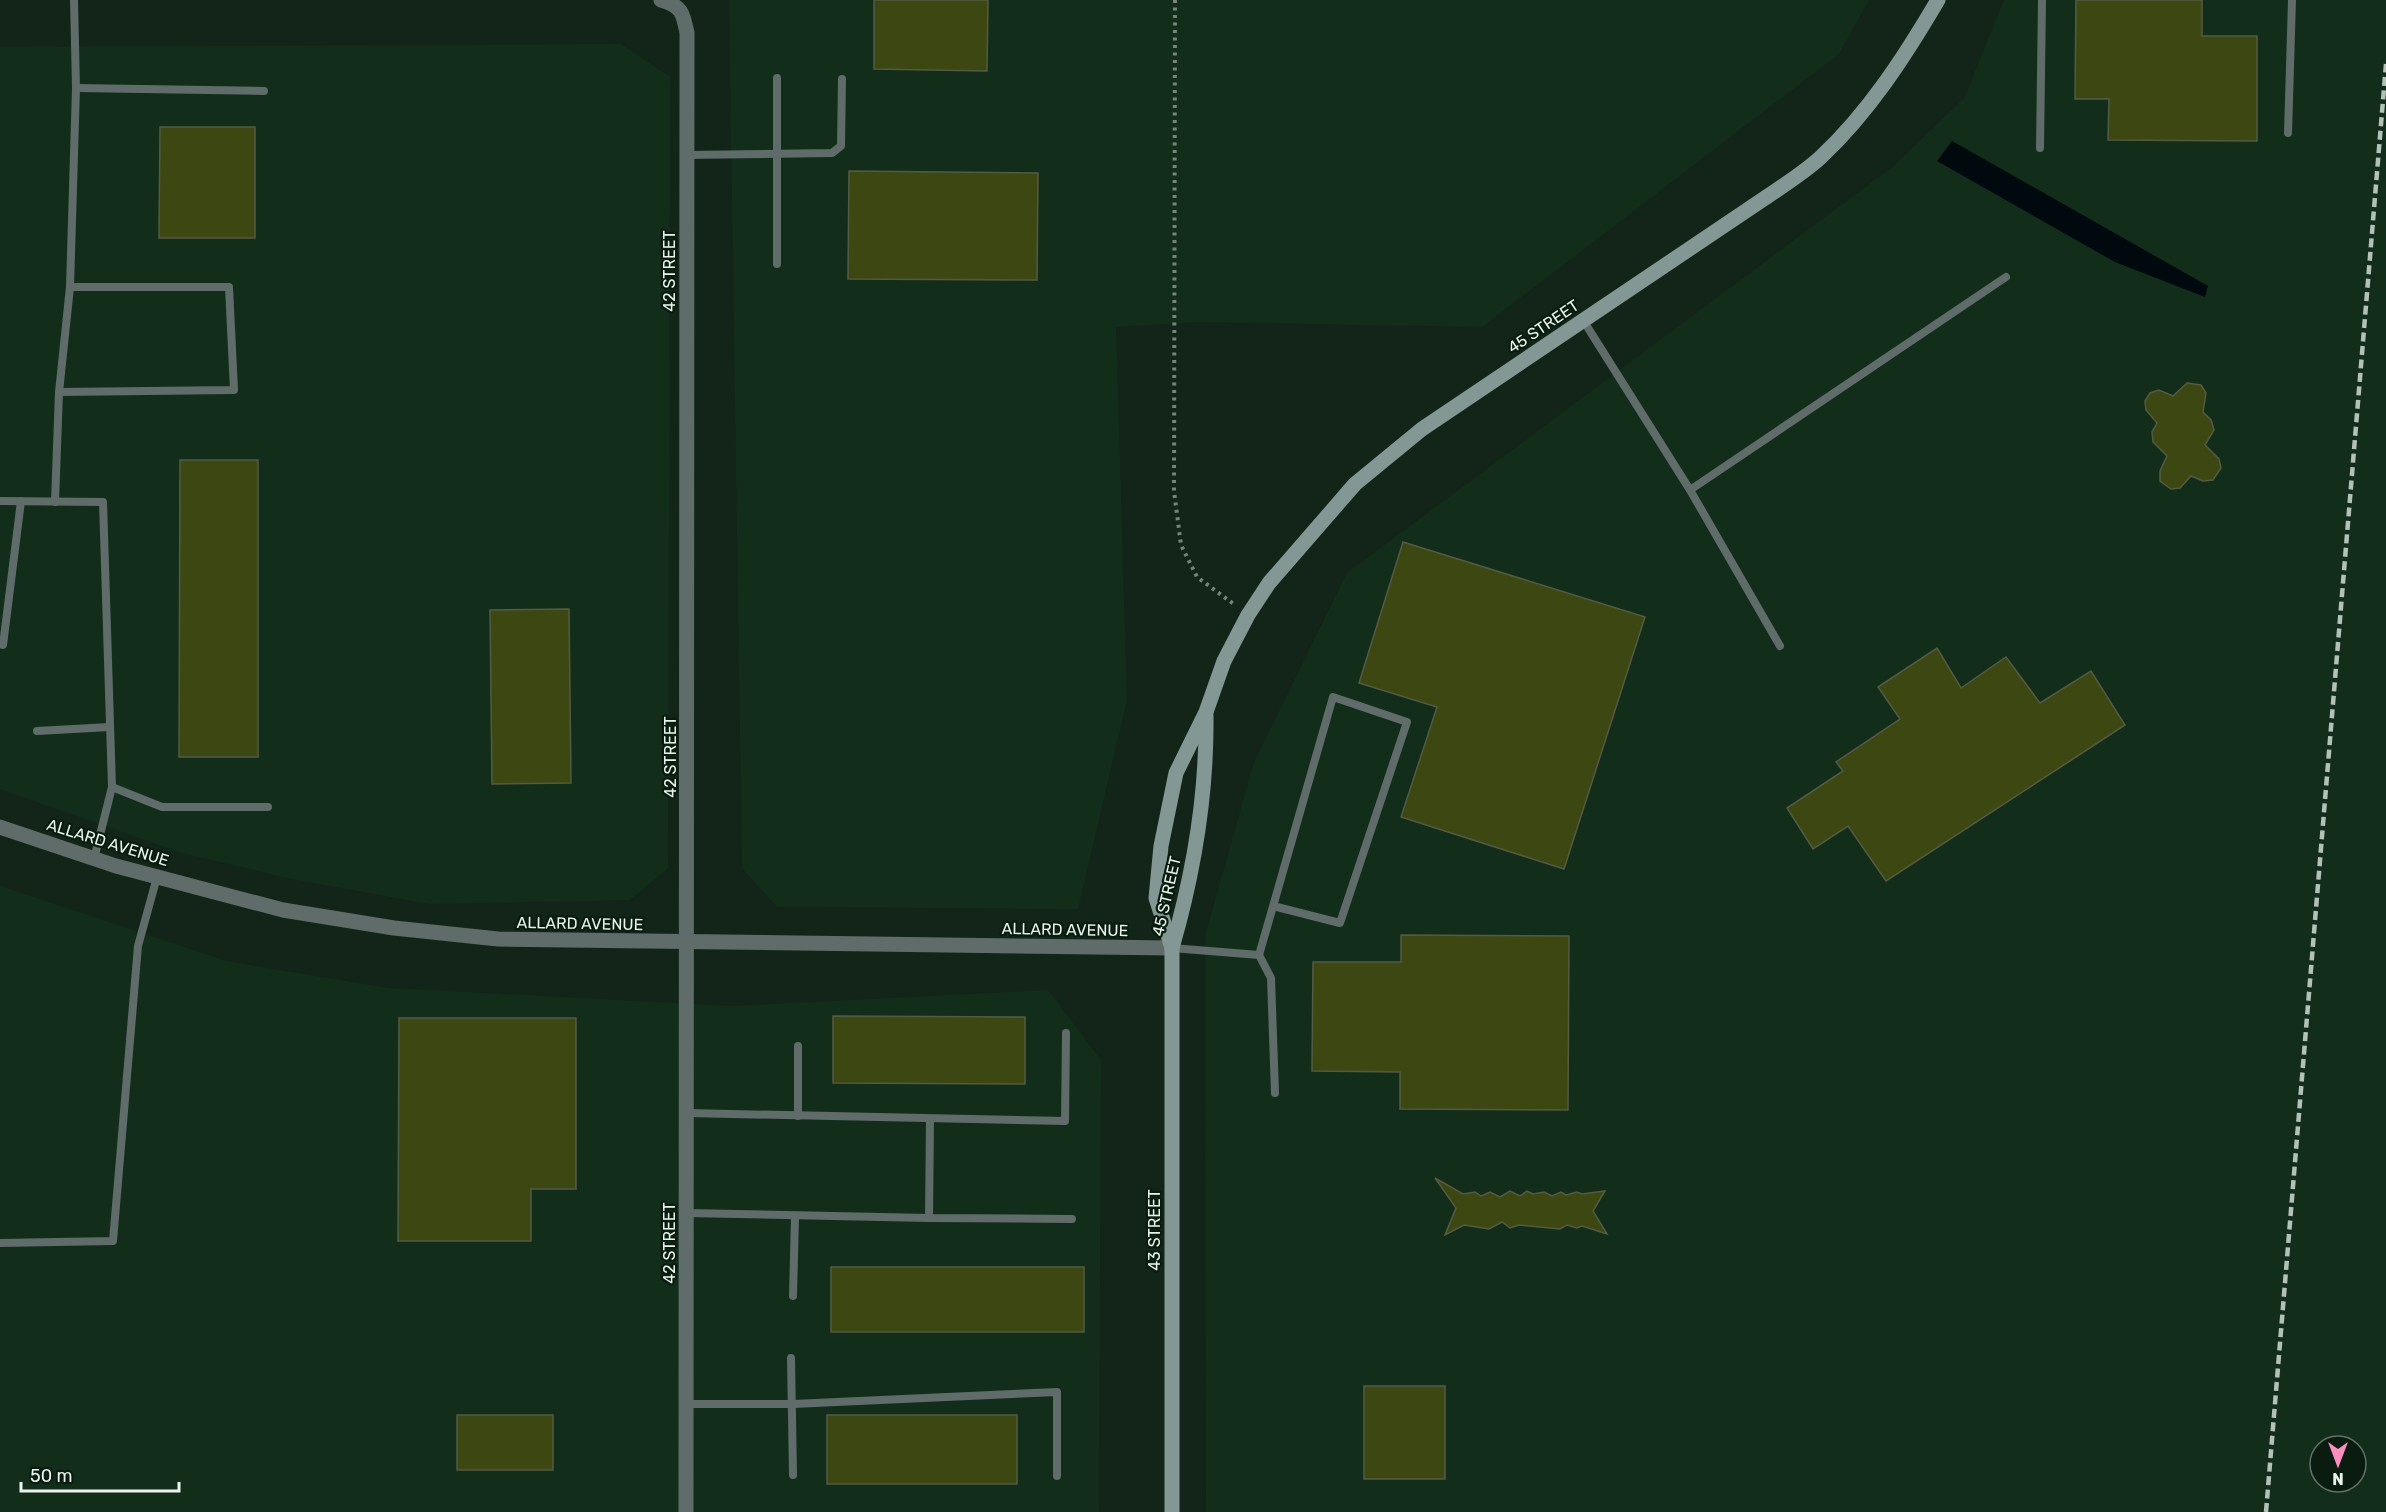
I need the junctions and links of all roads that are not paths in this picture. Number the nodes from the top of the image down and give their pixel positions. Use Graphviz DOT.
graph roads {
  1 [pos="74,0"];
  2 [pos="1938,0"];
  3 [pos="2042,0"];
  4 [pos="2292,0"];
  5 [pos="668,2"];
  6 [pos="777,78"];
  7 [pos="843,79"];
  8 [pos="76,88"];
  9 [pos="264,92"];
  10 [pos="2288,133"];
  11 [pos="2040,148"];
  12 [pos="777,154"];
  13 [pos="687,155"];
  14 [pos="777,264"];
  15 [pos="2006,277"];
  16 [pos="70,287"];
  17 [pos="1583,320"];
  18 [pos="59,392"];
  19 [pos="1690,490"];
  20 [pos="0,501"];
  21 [pos="21,501"];
  22 [pos="54,502"];
  23 [pos="0,644"];
  24 [pos="1780,646"];
  25 [pos="1206,712"];
  26 [pos="110,727"];
  27 [pos="37,731"];
  28 [pos="112,787"];
  29 [pos="268,807"];
  30 [pos="0,827"];
  31 [pos="94,859"];
  32 [pos="157,877"];
  33 [pos="1273,906"];
  34 [pos="688,943"];
  35 [pos="1173,948"];
  36 [pos="1259,955"];
  37 [pos="1066,1034"];
  38 [pos="798,1046"];
  39 [pos="1275,1094"];
  40 [pos="687,1113"];
  41 [pos="798,1116"];
  42 [pos="930,1119"];
  43 [pos="687,1213"];
  44 [pos="795,1217"];
  45 [pos="929,1218"];
  46 [pos="1072,1220"];
  47 [pos="0,1243"];
  48 [pos="793,1296"];
  49 [pos="791,1358"];
  50 [pos="686,1404"];
  51 [pos="793,1404"];
  52 [pos="793,1475"];
  53 [pos="1057,1476"];
  54 [pos="686,1512"];
  55 [pos="1173,1512"];
  1 -- 8 [label="lane"];
  2 -- 17 [label="main road, 45 STREET"];
  3 -- 11 [label="lane"];
  4 -- 10 [label="lane"];
  5 -- 13 [label="street, 42 STREET"];
  6 -- 12 [label="lane"];
  7 -- 12 [label="lane"];
  8 -- 9 [label="lane"];
  8 -- 16 [label="lane"];
  12 -- 13 [label="lane"];
  12 -- 14 [label="lane"];
  13 -- 34 [label="street, 42 STREET"];
  15 -- 19 [label="lane"];
  16 -- 18 [label="lane"];
  16 -- 18 [label="lane"];
  17 -- 19 [label="lane"];
  17 -- 25 [label="main road, 45 STREET"];
  18 -- 22 [label="lane"];
  19 -- 24 [label="lane"];
  20 -- 21 [label="lane"];
  21 -- 22 [label="lane"];
  21 -- 23 [label="lane"];
  22 -- 26 [label="lane"];
  25 -- 35 [label="main road, 45 STREET"];
  25 -- 35 [label="main road, 45 STREET"];
  26 -- 27 [label="lane"];
  26 -- 28 [label="lane"];
  28 -- 29 [label="lane"];
  28 -- 31 [label="lane"];
  30 -- 31 [label="street, ALLARD AVENUE"];
  31 -- 32 [label="street, ALLARD AVENUE"];
  32 -- 34 [label="street, ALLARD AVENUE"];
  32 -- 47 [label="lane"];
  33 -- 33 [label="lane"];
  33 -- 36 [label="lane"];
  34 -- 35 [label="street, ALLARD AVENUE"];
  34 -- 40 [label="street, 42 STREET"];
  35 -- 36 [label="lane"];
  35 -- 55 [label="main road, 43 STREET"];
  36 -- 39 [label="lane"];
  37 -- 42 [label="lane"];
  38 -- 41 [label="lane"];
  40 -- 41 [label="lane"];
  40 -- 43 [label="street, 42 STREET"];
  41 -- 42 [label="lane"];
  42 -- 45 [label="lane"];
  43 -- 44 [label="lane"];
  43 -- 50 [label="street, 42 STREET"];
  44 -- 45 [label="lane"];
  44 -- 48 [label="lane"];
  45 -- 46 [label="lane"];
  49 -- 51 [label="lane"];
  50 -- 51 [label="lane"];
  50 -- 54 [label="street, 42 STREET"];
  51 -- 52 [label="lane"];
  51 -- 53 [label="lane"];
}
